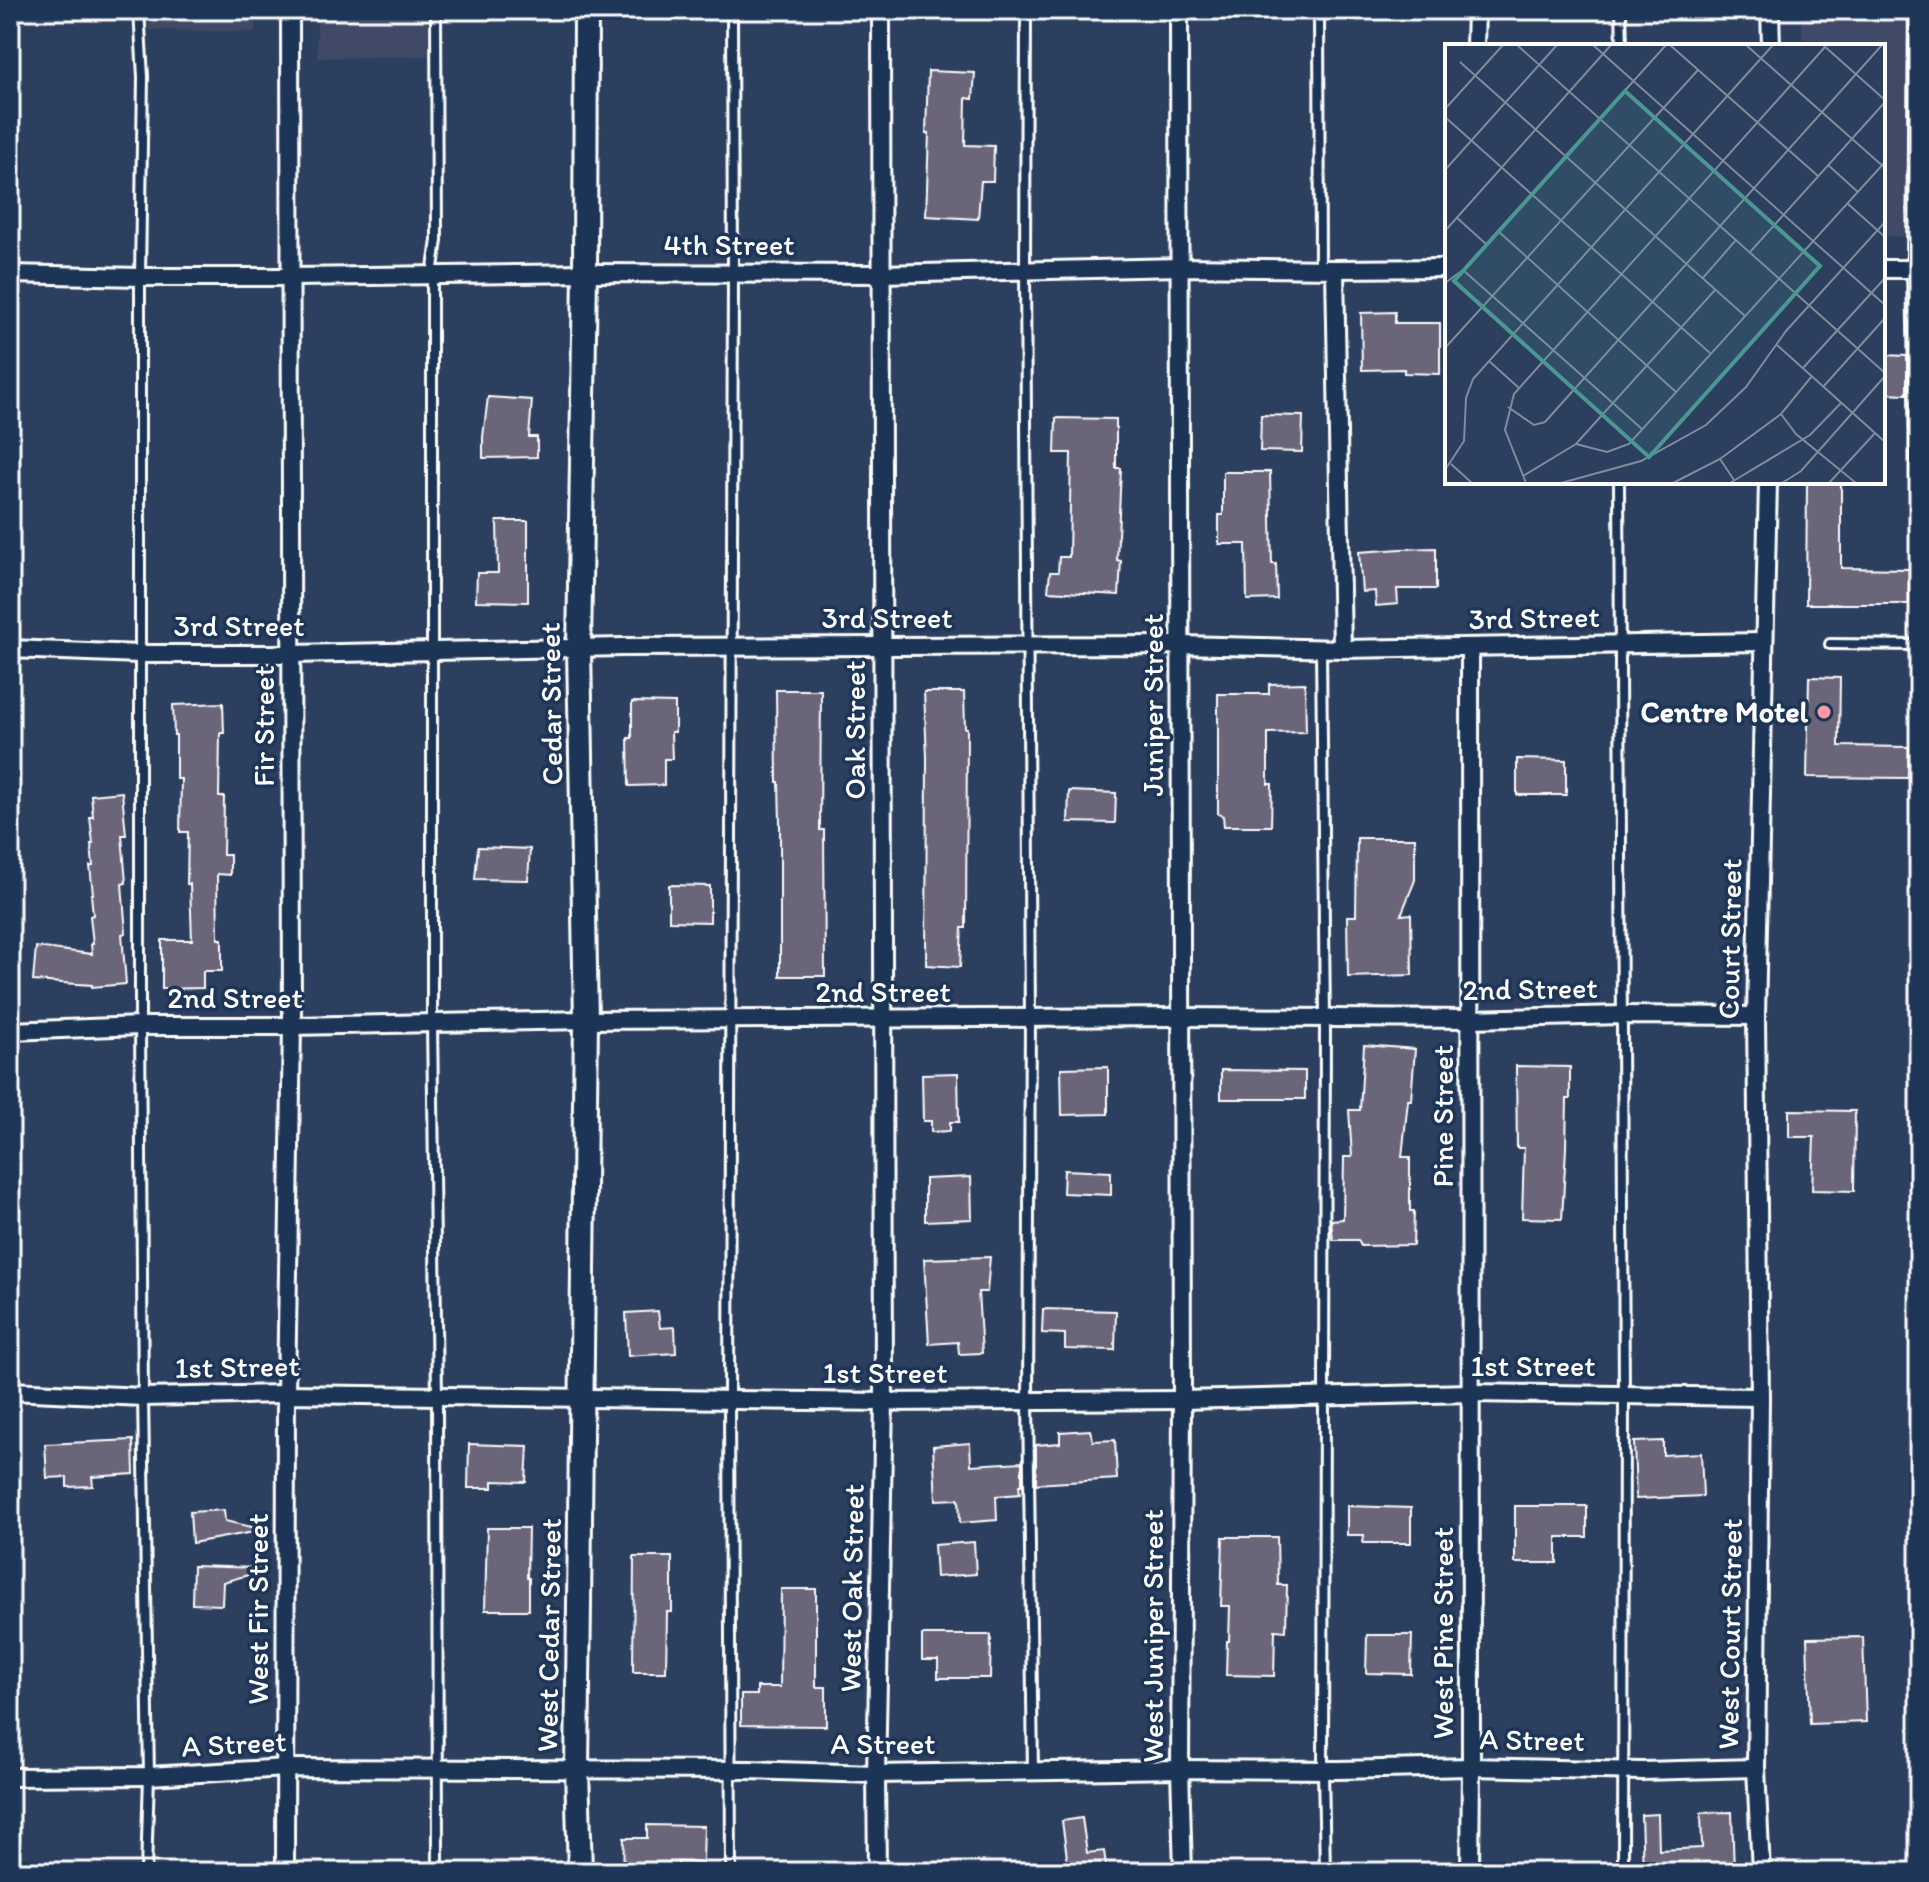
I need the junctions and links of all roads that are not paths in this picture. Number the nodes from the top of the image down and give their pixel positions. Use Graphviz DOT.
graph roads {
  1 [pos="139,10"];
  2 [pos="290,10"];
  3 [pos="436,10"];
  4 [pos="586,10"];
  5 [pos="732,10"];
  6 [pos="881,10"];
  7 [pos="1026,10"];
  8 [pos="1179,10"];
  9 [pos="1319,10"];
  10 [pos="1476,10"];
  11 [pos="1621,10"];
  12 [pos="1770,10"];
  13 [pos="1914,10"];
  14 [pos="1475,44"];
  15 [pos="1622,44"];
  16 [pos="1771,44"];
  17 [pos="1180,267"];
  18 [pos="1445,268"];
  19 [pos="1327,269"];
  20 [pos="1885,269"];
  21 [pos="1915,269"];
  22 [pos="1025,270"];
  23 [pos="585,273"];
  24 [pos="733,273"];
  25 [pos="10,274"];
  26 [pos="881,274"];
  27 [pos="432,275"];
  28 [pos="140,277"];
  29 [pos="292,277"];
  30 [pos="1619,484"];
  31 [pos="1768,484"];
  32 [pos="1763,642"];
  33 [pos="1619,644"];
  34 [pos="1830,644"];
  35 [pos="1181,645"];
  36 [pos="1919,645"];
  37 [pos="883,646"];
  38 [pos="1028,646"];
  39 [pos="732,647"];
  40 [pos="1470,647"];
  41 [pos="579,648"];
  42 [pos="10,649"];
  43 [pos="1321,649"];
  44 [pos="1342,649"];
  45 [pos="433,651"];
  46 [pos="140,654"];
  47 [pos="292,654"];
  48 [pos="1621,1015"];
  49 [pos="1756,1016"];
  50 [pos="1181,1017"];
  51 [pos="1325,1018"];
  52 [pos="1030,1019"];
  53 [pos="1471,1019"];
  54 [pos="586,1020"];
  55 [pos="732,1020"];
  56 [pos="883,1020"];
  57 [pos="432,1023"];
  58 [pos="140,1026"];
  59 [pos="292,1026"];
  60 [pos="10,1031"];
  61 [pos="10,1391"];
  62 [pos="1471,1393"];
  63 [pos="286,1394"];
  64 [pos="1624,1395"];
  65 [pos="437,1396"];
  66 [pos="143,1397"];
  67 [pos="1326,1397"];
  68 [pos="1760,1397"];
  69 [pos="581,1398"];
  70 [pos="729,1400"];
  71 [pos="1182,1400"];
  72 [pos="1028,1401"];
  73 [pos="884,1402"];
  74 [pos="1471,1767"];
  75 [pos="286,1768"];
  76 [pos="1756,1768"];
  77 [pos="438,1769"];
  78 [pos="577,1769"];
  79 [pos="1180,1769"];
  80 [pos="729,1770"];
  81 [pos="1323,1770"];
  82 [pos="1623,1771"];
  83 [pos="1033,1772"];
  84 [pos="876,1774"];
  85 [pos="149,1776"];
  86 [pos="10,1777"];
  87 [pos="146,1872"];
  88 [pos="285,1872"];
  89 [pos="438,1872"];
  90 [pos="580,1872"];
  91 [pos="731,1872"];
  92 [pos="877,1872"];
  93 [pos="1183,1872"];
  94 [pos="1325,1872"];
  95 [pos="1470,1872"];
  96 [pos="1623,1872"];
  97 [pos="1761,1872"];
  1 -- 28 [label="lane"];
  2 -- 29 [label="street, Fir Street"];
  3 -- 27 [label="lane"];
  4 -- 23 [label="street, Cedar Street"];
  5 -- 24 [label="lane"];
  6 -- 26 [label="street, Oak Street"];
  7 -- 22 [label="lane"];
  8 -- 17 [label="street, Juniper Street"];
  9 -- 19 [label="lane"];
  10 -- 14 [label="street"];
  11 -- 15 [label="lane"];
  12 -- 16 [label="street"];
  13 -- 21 [label="lane"];
  17 -- 19 [label="street, 4th Street"];
  17 -- 22 [label="street, 4th Street"];
  17 -- 35 [label="street, Juniper Street"];
  18 -- 19 [label="street, 4th Street"];
  19 -- 44 [label="street"];
  20 -- 21 [label="street"];
  21 -- 36 [label="lane"];
  22 -- 26 [label="street, 4th Street"];
  22 -- 38 [label="lane"];
  23 -- 24 [label="street, 4th Street"];
  23 -- 27 [label="street, 4th Street"];
  23 -- 41 [label="street, Cedar Street"];
  24 -- 26 [label="street, 4th Street"];
  24 -- 39 [label="lane"];
  25 -- 28 [label="street, 4th Street"];
  26 -- 37 [label="street, Oak Street"];
  27 -- 29 [label="street, 4th Street"];
  27 -- 45 [label="lane"];
  28 -- 29 [label="street, 4th Street"];
  28 -- 46 [label="lane"];
  29 -- 47 [label="street, Fir Street"];
  30 -- 33 [label="lane"];
  31 -- 32 [label="street, Court Street"];
  32 -- 33 [label="street, 3rd Street"];
  32 -- 49 [label="street, Court Street"];
  33 -- 40 [label="street, 3rd Street"];
  33 -- 48 [label="lane"];
  34 -- 36 [label="lane"];
  35 -- 38 [label="street, 3rd Street"];
  35 -- 43 [label="street, 3rd Street"];
  35 -- 50 [label="street, Juniper Street"];
  37 -- 38 [label="street, 3rd Street"];
  37 -- 39 [label="street, 3rd Street"];
  37 -- 56 [label="street, Oak Street"];
  38 -- 52 [label="lane"];
  39 -- 41 [label="street, 3rd Street"];
  39 -- 55 [label="lane"];
  40 -- 44 [label="street, 3rd Street"];
  40 -- 53 [label="street, Pine Street"];
  41 -- 45 [label="street, 3rd Street"];
  41 -- 54 [label="street, Cedar Street"];
  42 -- 46 [label="street, 3rd Street"];
  43 -- 44 [label="street, 3rd Street"];
  43 -- 51 [label="lane"];
  45 -- 47 [label="street, 3rd Street"];
  45 -- 57 [label="lane"];
  46 -- 47 [label="street, 3rd Street"];
  46 -- 58 [label="lane"];
  47 -- 59 [label="street, Fir Street"];
  48 -- 49 [label="street, 2nd Street"];
  48 -- 53 [label="street, 2nd Street"];
  48 -- 64 [label="lane"];
  49 -- 68 [label="street, Court Street"];
  50 -- 51 [label="street, 2nd Street"];
  50 -- 52 [label="street, 2nd Street"];
  50 -- 71 [label="street, Juniper Street"];
  51 -- 53 [label="street, 2nd Street"];
  51 -- 67 [label="lane"];
  52 -- 56 [label="street, 2nd Street"];
  52 -- 72 [label="lane"];
  53 -- 62 [label="street, Pine Street"];
  54 -- 55 [label="street, 2nd Street"];
  54 -- 57 [label="street, 2nd Street"];
  54 -- 69 [label="street, Cedar Street"];
  55 -- 56 [label="street, 2nd Street"];
  55 -- 70 [label="lane"];
  56 -- 73 [label="street, Oak Street"];
  57 -- 59 [label="street, 2nd Street"];
  57 -- 65 [label="lane"];
  58 -- 59 [label="street, 2nd Street"];
  58 -- 60 [label="street, 2nd Street"];
  58 -- 66 [label="lane"];
  59 -- 63 [label="street, Fir Street"];
  61 -- 66 [label="street, 1st Street"];
  62 -- 64 [label="street, 1st Street"];
  62 -- 67 [label="street, 1st Street"];
  62 -- 74 [label="street, West Pine Street"];
  63 -- 65 [label="street, 1st Street"];
  63 -- 66 [label="street, 1st Street"];
  63 -- 75 [label="street, West Fir Street"];
  64 -- 68 [label="street, 1st Street"];
  64 -- 82 [label="lane"];
  65 -- 69 [label="street, 1st Street"];
  65 -- 77 [label="lane"];
  66 -- 85 [label="lane"];
  67 -- 71 [label="street, 1st Street"];
  67 -- 81 [label="lane"];
  68 -- 76 [label="street, West Court Street"];
  69 -- 70 [label="street, 1st Street"];
  69 -- 78 [label="street, West Cedar Street"];
  70 -- 73 [label="street, 1st Street"];
  70 -- 80 [label="lane"];
  71 -- 72 [label="street, 1st Street"];
  71 -- 79 [label="street, West Juniper Street"];
  72 -- 73 [label="street, 1st Street"];
  72 -- 83 [label="lane"];
  73 -- 84 [label="street, West Oak Street"];
  74 -- 81 [label="street, A Street"];
  74 -- 82 [label="street, A Street"];
  74 -- 95 [label="street, West Pine Street"];
  75 -- 77 [label="street, A Street"];
  75 -- 85 [label="street, A Street"];
  75 -- 88 [label="street, West Fir Street"];
  76 -- 82 [label="street, A Street"];
  76 -- 97 [label="street, West Court Street"];
  77 -- 78 [label="street, A Street"];
  77 -- 89 [label="lane"];
  78 -- 80 [label="street, A Street"];
  78 -- 90 [label="street, West Cedar Street"];
  79 -- 81 [label="street, A Street"];
  79 -- 83 [label="street, A Street"];
  79 -- 93 [label="street, West Juniper Street"];
  80 -- 84 [label="street, A Street"];
  80 -- 91 [label="lane"];
  81 -- 94 [label="lane"];
  82 -- 96 [label="lane"];
  83 -- 84 [label="street, A Street"];
  84 -- 92 [label="street, West Oak Street"];
  85 -- 86 [label="street, A Street"];
  85 -- 87 [label="lane"];
}
